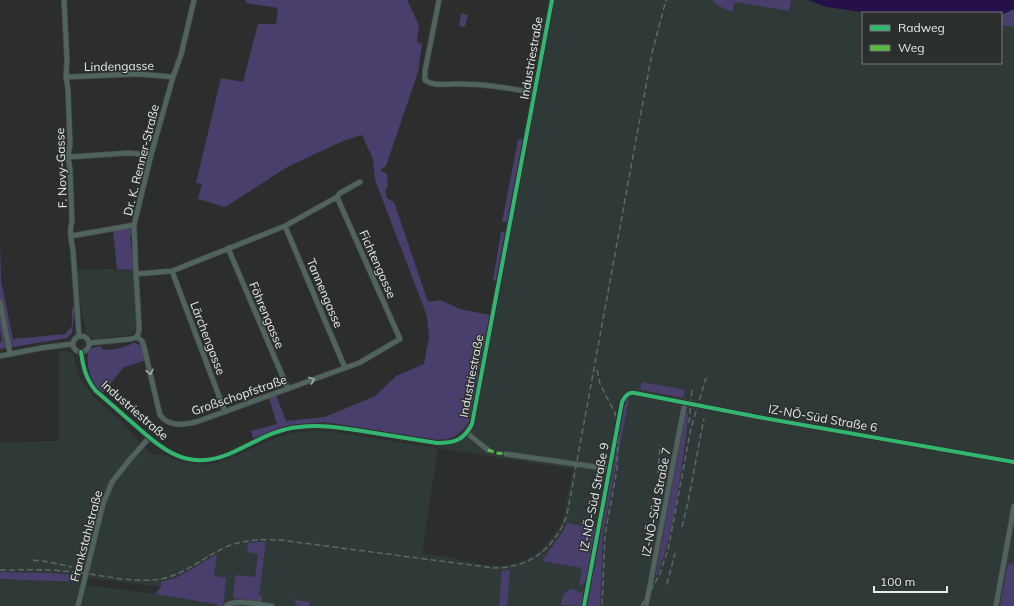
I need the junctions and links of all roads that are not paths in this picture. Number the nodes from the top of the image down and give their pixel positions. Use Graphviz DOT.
graph roads {
  1 [pos="64,0"];
  2 [pos="194,0"];
  3 [pos="439,0"];
  4 [pos="552,0"];
  5 [pos="173,77"];
  6 [pos="66,78"];
  7 [pos="535,93"];
  8 [pos="151,155"];
  9 [pos="68,157"];
  10 [pos="360,182"];
  11 [pos="337,197"];
  12 [pos="134,225"];
  13 [pos="285,226"];
  14 [pos="71,236"];
  15 [pos="228,248"];
  16 [pos="172,271"];
  17 [pos="136,274"];
  18 [pos="0,302"];
  19 [pos="79,336"];
  20 [pos="137,337"];
  21 [pos="400,339"];
  22 [pos="72,344"];
  23 [pos="89,344"];
  24 [pos="81,352"];
  25 [pos="10,353"];
  26 [pos="0,356"];
  27 [pos="345,368"];
  28 [pos="288,389"];
  29 [pos="628,394"];
  30 [pos="685,402"];
  31 [pos="225,412"];
  32 [pos="467,433"];
  33 [pos="149,438"];
  34 [pos="488,450"];
  35 [pos="506,454"];
  36 [pos="1014,462"];
  37 [pos="610,469"];
  38 [pos="1014,506"];
  39 [pos="78,606"];
  40 [pos="226,606"];
  41 [pos="272,606"];
  42 [pos="584,606"];
  43 [pos="646,606"];
  44 [pos="996,606"];
  1 -- 6 [label="street, F. Novy-Gasse"];
  2 -- 5 [label="street, Dr. K. Renner-Straße"];
  3 -- 7 [label="street"];
  4 -- 7 [label="street, Industriestraße"];
  5 -- 6 [label="street, Lindengasse"];
  5 -- 8 [label="street, Dr. K. Renner-Straße"];
  6 -- 9 [label="street, F. Novy-Gasse"];
  7 -- 32 [label="street, Industriestraße"];
  8 -- 9 [label="street"];
  8 -- 12 [label="street, Dr. K. Renner-Straße"];
  9 -- 14 [label="street, F. Novy-Gasse"];
  10 -- 11 [label="street"];
  11 -- 13 [label="street"];
  11 -- 21 [label="street, Fichtengasse"];
  12 -- 14 [label="street"];
  12 -- 17 [label="street, Dr. K. Renner-Straße"];
  13 -- 15 [label="street"];
  13 -- 27 [label="street, Tannengasse"];
  14 -- 19 [label="street, F. Novy-Gasse"];
  15 -- 16 [label="street"];
  15 -- 28 [label="street, Föhrengasse"];
  16 -- 17 [label="street"];
  16 -- 31 [label="street, Lärchengasse"];
  17 -- 20 [label="street, Dr. K. Renner-Straße"];
  18 -- 25 [label="street"];
  19 -- 22 [label="street"];
  19 -- 23 [label="street"];
  20 -- 23 [label="street"];
  20 -- 31 [label="street, Großschopfstraße, one-way"];
  21 -- 27 [label="street, Großschopfstraße"];
  22 -- 24 [label="street"];
  22 -- 25 [label="street"];
  23 -- 24 [label="street"];
  24 -- 33 [label="street, Industriestraße"];
  25 -- 26 [label="street"];
  28 -- 27 [label="street, Großschopfstraße, one-way"];
  28 -- 31 [label="street, Großschopfstraße"];
  29 -- 30 [label="street, IZ-NÖ-Süd Straße 6"];
  29 -- 37 [label="street, IZ-NÖ-Süd Straße 9"];
  30 -- 36 [label="street, IZ-NÖ-Süd Straße 6"];
  30 -- 43 [label="street, IZ-NÖ-Süd Straße 7"];
  32 -- 33 [label="street, Industriestraße"];
  32 -- 34 [label="street"];
  33 -- 39 [label="street, Frankstahlstraße"];
  35 -- 37 [label="street"];
  37 -- 42 [label="street, IZ-NÖ-Süd Straße 9"];
  38 -- 44 [label="street"];
  40 -- 41 [label="street"];
}
